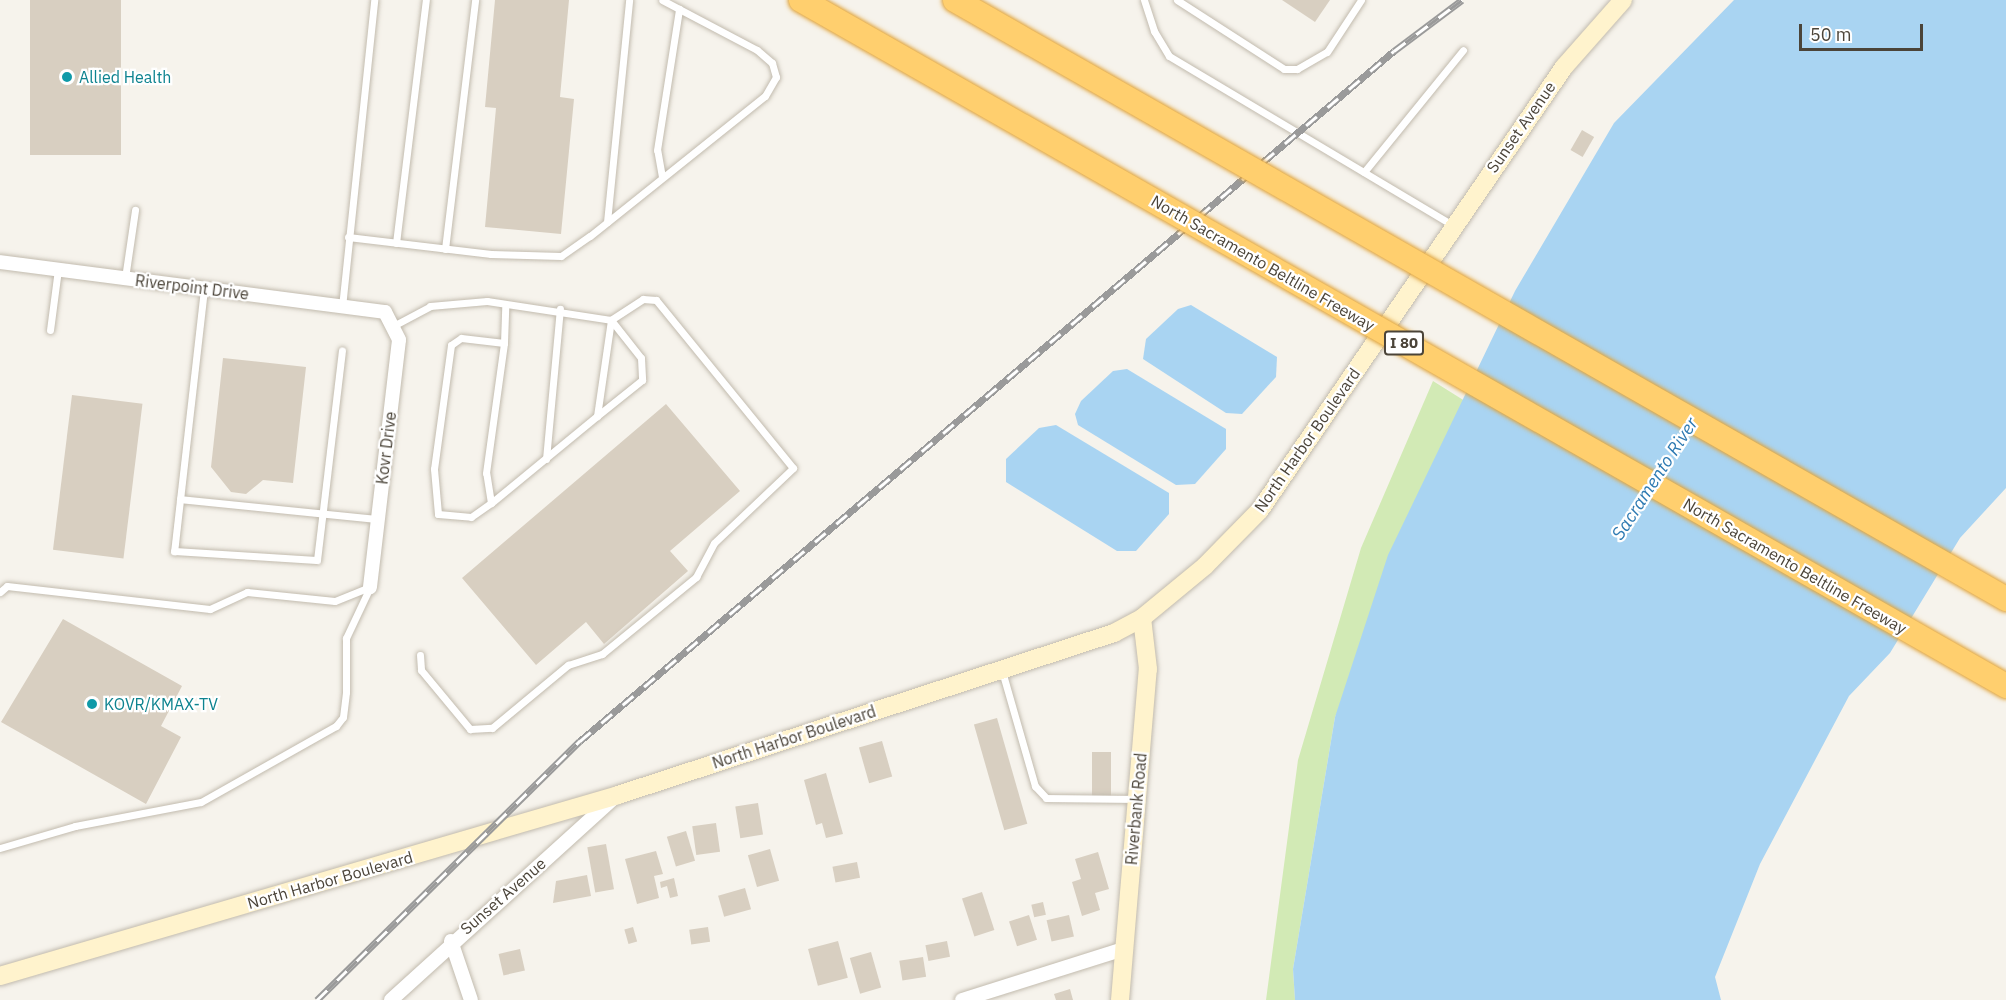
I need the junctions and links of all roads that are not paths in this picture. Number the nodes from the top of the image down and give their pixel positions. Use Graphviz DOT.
graph roads {
  1 [pos="374,0"];
  2 [pos="426,0"];
  3 [pos="475,0"];
  4 [pos="629,0"];
  5 [pos="662,0"];
  6 [pos="801,0"];
  7 [pos="955,0"];
  8 [pos="1144,0"];
  9 [pos="1177,0"];
  10 [pos="1361,0"];
  11 [pos="1623,0"];
  12 [pos="679,9"];
  13 [pos="1463,50"];
  14 [pos="1364,172"];
  15 [pos="662,177"];
  16 [pos="135,210"];
  17 [pos="607,222"];
  18 [pos="1452,225"];
  19 [pos="348,237"];
  20 [pos="396,243"];
  21 [pos="445,249"];
  22 [pos="1428,260"];
  23 [pos="0,262"];
  24 [pos="58,269"];
  25 [pos="125,278"];
  26 [pos="204,289"];
  27 [pos="505,306"];
  28 [pos="342,307"];
  29 [pos="560,309"];
  30 [pos="611,320"];
  31 [pos="395,325"];
  32 [pos="50,330"];
  33 [pos="504,343"];
  34 [pos="342,350"];
  35 [pos="597,416"];
  36 [pos="546,459"];
  37 [pos="180,499"];
  38 [pos="491,503"];
  39 [pos="322,514"];
  40 [pos="378,519"];
  41 [pos="370,587"];
  42 [pos="0,592"];
  43 [pos="2006,599"];
  44 [pos="1142,618"];
  45 [pos="420,655"];
  46 [pos="1002,669"];
  47 [pos="2006,686"];
  48 [pos="618,795"];
  49 [pos="1137,799"];
  50 [pos="0,848"];
  51 [pos="451,941"];
  52 [pos="1124,949"];
  53 [pos="0,976"];
  54 [pos="391,1000"];
  55 [pos="471,1000"];
  56 [pos="962,1000"];
  57 [pos="1120,1000"];
  1 -- 19 [label="lane"];
  2 -- 20 [label="lane"];
  3 -- 21 [label="lane"];
  4 -- 17 [label="lane"];
  5 -- 12 [label="lane"];
  6 -- 47 [label="highway, North Sacramento Beltline Freeway / I 80, bridge"];
  7 -- 43 [label="highway, bridge"];
  8 -- 14 [label="lane"];
  9 -- 10 [label="lane"];
  11 -- 18 [label="main road, Sunset Avenue"];
  12 -- 15 [label="lane"];
  12 -- 15 [label="lane"];
  13 -- 14 [label="lane"];
  14 -- 18 [label="lane"];
  15 -- 17 [label="lane"];
  16 -- 25 [label="lane"];
  17 -- 21 [label="lane"];
  18 -- 22 [label="main road, Sunset Avenue"];
  19 -- 20 [label="lane"];
  19 -- 28 [label="lane"];
  20 -- 21 [label="lane"];
  22 -- 44 [label="main road, North Harbor Boulevard"];
  23 -- 24 [label="street, Riverpoint Drive"];
  24 -- 25 [label="street, Riverpoint Drive"];
  24 -- 32 [label="lane"];
  25 -- 26 [label="street, Riverpoint Drive"];
  26 -- 28 [label="street, Riverpoint Drive"];
  26 -- 37 [label="lane"];
  27 -- 29 [label="lane"];
  27 -- 31 [label="lane"];
  27 -- 33 [label="lane"];
  28 -- 31 [label="street, Riverpoint Drive"];
  29 -- 30 [label="lane"];
  29 -- 36 [label="lane"];
  30 -- 35 [label="lane"];
  30 -- 35 [label="lane"];
  30 -- 45 [label="lane"];
  31 -- 40 [label="street, Kovr Drive"];
  33 -- 38 [label="lane"];
  33 -- 38 [label="lane"];
  34 -- 39 [label="lane"];
  35 -- 36 [label="lane"];
  36 -- 38 [label="lane"];
  37 -- 39 [label="lane"];
  37 -- 39 [label="lane"];
  39 -- 40 [label="lane"];
  40 -- 41 [label="street, Kovr Drive"];
  41 -- 42 [label="lane"];
  41 -- 50 [label="lane"];
  44 -- 46 [label="main road, North Harbor Boulevard"];
  44 -- 49 [label="main road, Riverbank Road"];
  46 -- 48 [label="main road, North Harbor Boulevard"];
  46 -- 49 [label="lane"];
  48 -- 51 [label="street, Sunset Avenue"];
  48 -- 53 [label="main road, North Harbor Boulevard"];
  49 -- 52 [label="main road, Riverbank Road"];
  51 -- 54 [label="street, Sunset Avenue"];
  51 -- 55 [label="street"];
  52 -- 56 [label="street"];
  52 -- 57 [label="main road, Riverbank Road"];
}
